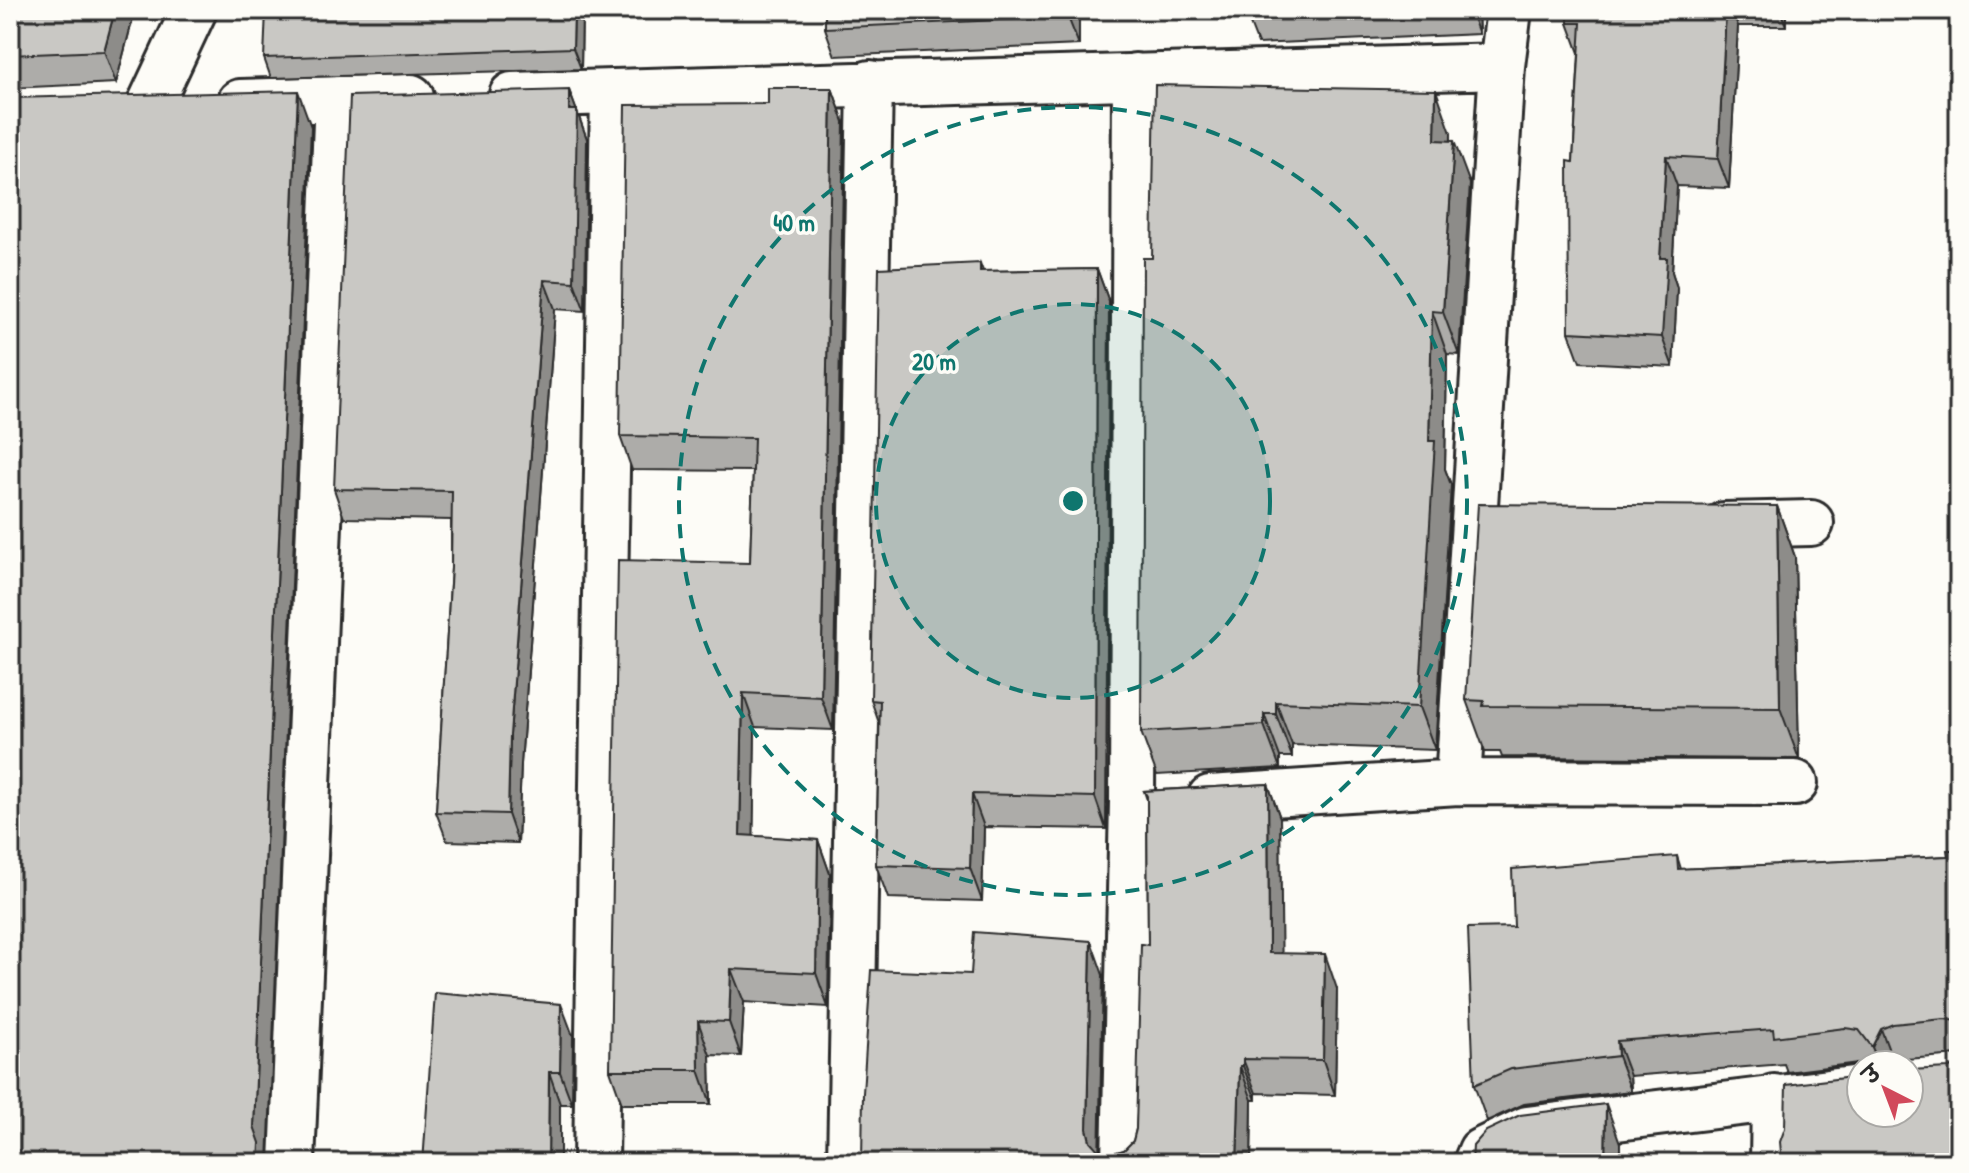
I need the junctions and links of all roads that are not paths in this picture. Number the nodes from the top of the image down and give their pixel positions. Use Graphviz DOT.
graph roads {
  1 [pos="194,10"];
  2 [pos="1509,10"];
  3 [pos="1502,66"];
  4 [pos="1135,76"];
  5 [pos="870,83"];
  6 [pos="613,92"];
  7 [pos="337,99"];
  8 [pos="150,104"];
  9 [pos="104,107"];
  10 [pos="1811,523"];
  11 [pos="1688,526"];
  12 [pos="1520,530"];
  13 [pos="1474,531"];
  14 [pos="1458,782"];
  15 [pos="1795,783"];
  16 [pos="1132,802"];
  17 [pos="1845,1090"];
  18 [pos="1774,1097"];
  19 [pos="292,1163"];
  20 [pos="596,1163"];
  21 [pos="850,1163"];
  22 [pos="1124,1163"];
  23 [pos="1476,1163"];
  24 [pos="1773,1163"];
  1 -- 8 [label="street"];
  2 -- 3 [label="street"];
  3 -- 4 [label="street"];
  3 -- 13 [label="street"];
  4 -- 5 [label="street"];
  4 -- 16 [label="street"];
  5 -- 6 [label="street"];
  5 -- 21 [label="street"];
  6 -- 7 [label="street"];
  6 -- 20 [label="street"];
  7 -- 8 [label="street"];
  7 -- 19 [label="street"];
  8 -- 9 [label="street"];
  10 -- 11 [label="street"];
  12 -- 13 [label="street"];
  13 -- 14 [label="street"];
  14 -- 15 [label="street"];
  14 -- 16 [label="street"];
  16 -- 22 [label="street"];
  17 -- 18 [label="street"];
  18 -- 23 [label="street"];
  18 -- 24 [label="street"];
}
